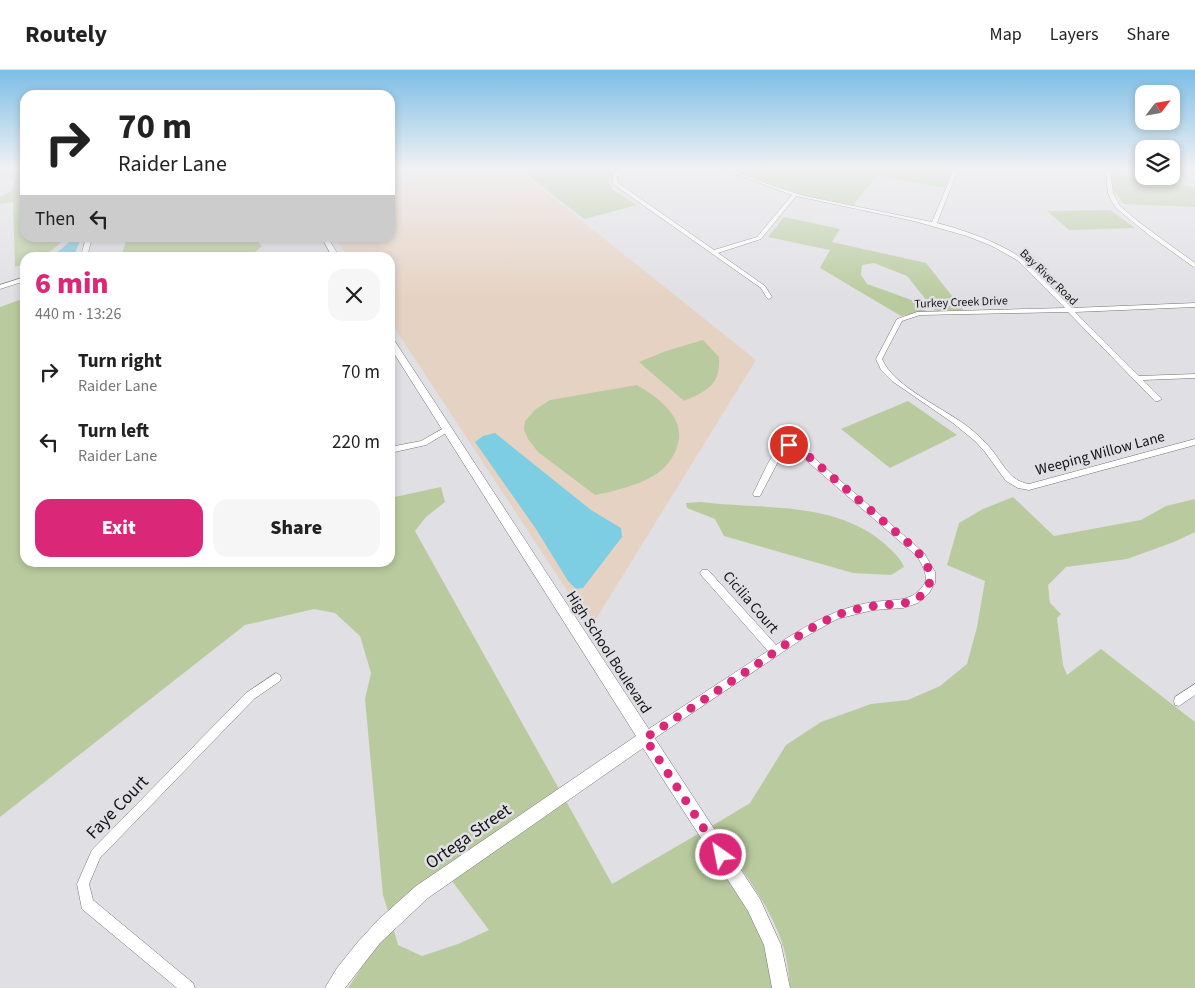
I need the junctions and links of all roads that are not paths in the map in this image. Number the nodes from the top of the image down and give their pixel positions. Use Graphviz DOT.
graph roads {
  1 [pos="656,212"];
  2 [pos="780,212"];
  3 [pos="875,212"];
  4 [pos="939,212"];
  5 [pos="1124,212"];
  6 [pos="934,225"];
  7 [pos="714,252"];
  8 [pos="1195,266"];
  9 [pos="20,281"];
  10 [pos="0,287"];
  11 [pos="769,297"];
  12 [pos="1195,305"];
  13 [pos="1070,310"];
  14 [pos="395,348"];
  15 [pos="1195,376"];
  16 [pos="1137,378"];
  17 [pos="1158,398"];
  18 [pos="447,430"];
  19 [pos="1195,442"];
  20 [pos="395,449"];
  21 [pos="1013,483"];
  22 [pos="757,494"];
  23 [pos="705,573"];
  24 [pos="775,652"];
  25 [pos="276,678"];
  26 [pos="1195,690"];
  27 [pos="1180,701"];
  28 [pos="645,738"];
  29 [pos="188,988"];
  30 [pos="334,988"];
  31 [pos="781,988"];
  1 -- 7 [label="street"];
  2 -- 7 [label="street"];
  3 -- 6 [label="street, Bay River Road"];
  4 -- 6 [label="street"];
  5 -- 8 [label="street"];
  6 -- 13 [label="street, Bay River Road"];
  7 -- 11 [label="street"];
  9 -- 10 [label="street"];
  12 -- 13 [label="street, Turkey Creek Drive"];
  13 -- 16 [label="street, Bay River Road"];
  13 -- 21 [label="street, Turkey Creek Drive"];
  14 -- 18 [label="street, High School Boulevard"];
  15 -- 16 [label="street"];
  16 -- 17 [label="street, Bay River Road"];
  18 -- 20 [label="street"];
  18 -- 28 [label="street, High School Boulevard"];
  19 -- 21 [label="street, Weeping Willow Lane"];
  22 -- 24 [label="street"];
  23 -- 24 [label="street, Cicilia Court"];
  24 -- 28 [label="street"];
  25 -- 29 [label="street, Faye Court"];
  26 -- 27 [label="street"];
  28 -- 30 [label="street, Ortega Street"];
  28 -- 31 [label="street, High School Boulevard"];
}
